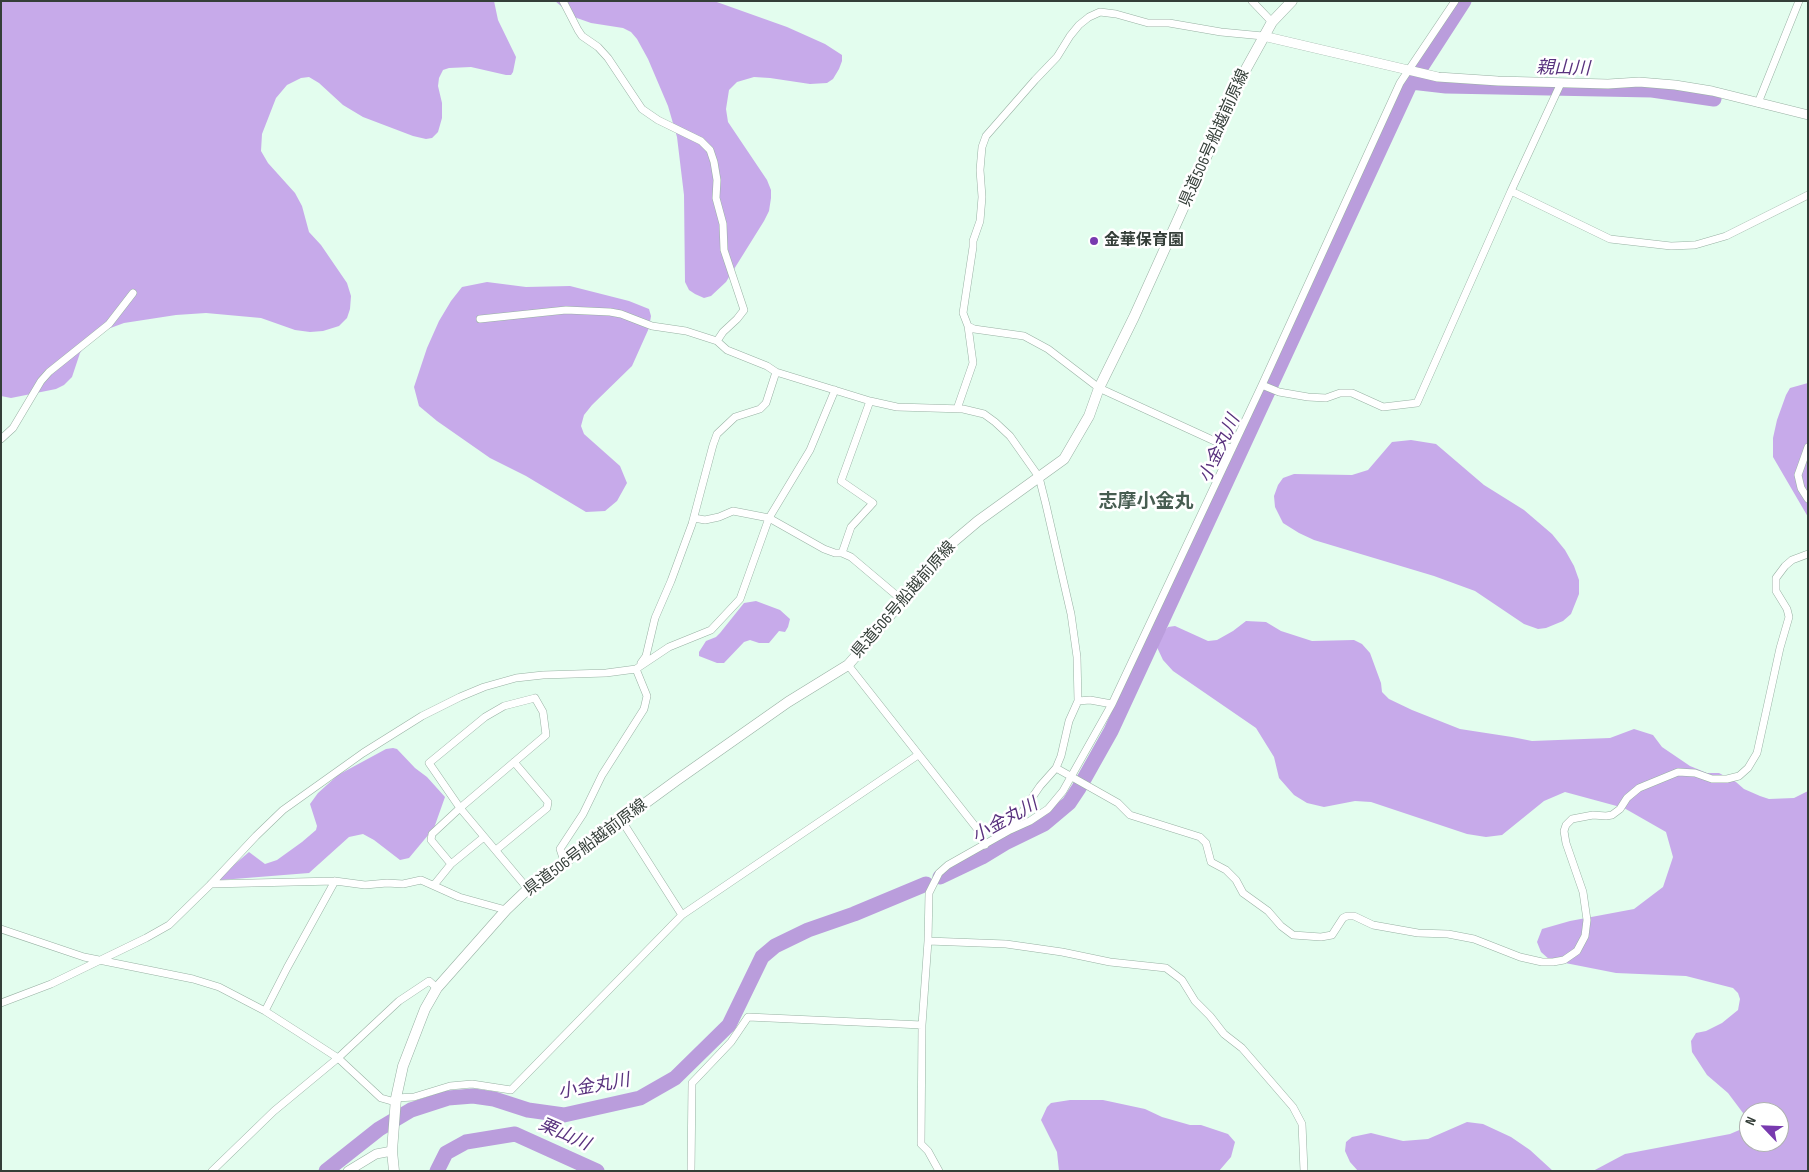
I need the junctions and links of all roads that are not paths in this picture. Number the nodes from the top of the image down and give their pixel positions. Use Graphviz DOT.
graph roads {
  1 [pos="563,1"];
  2 [pos="1252,1"];
  3 [pos="1292,1"];
  4 [pos="1455,1"];
  5 [pos="1798,1"];
  6 [pos="1272,22"];
  7 [pos="1264,36"];
  8 [pos="1409,71"];
  9 [pos="1560,84"];
  10 [pos="1758,103"];
  11 [pos="1808,114"];
  12 [pos="1511,191"];
  13 [pos="1808,195"];
  14 [pos="133,293"];
  15 [pos="480,319"];
  16 [pos="968,326"];
  17 [pos="717,341"];
  18 [pos="776,372"];
  19 [pos="1262,385"];
  20 [pos="1100,388"];
  21 [pos="835,390"];
  22 [pos="870,401"];
  23 [pos="957,409"];
  24 [pos="1,439"];
  25 [pos="1808,447"];
  26 [pos="1232,449"];
  27 [pos="1039,477"];
  28 [pos="1808,499"];
  29 [pos="694,518"];
  30 [pos="769,518"];
  31 [pos="842,553"];
  32 [pos="1808,554"];
  33 [pos="902,600"];
  34 [pos="848,665"];
  35 [pos="636,669"];
  36 [pos="1078,701"];
  37 [pos="1112,704"];
  38 [pos="918,755"];
  39 [pos="514,762"];
  40 [pos="1056,768"];
  41 [pos="1071,777"];
  42 [pos="460,808"];
  43 [pos="622,821"];
  44 [pos="1010,830"];
  45 [pos="484,836"];
  46 [pos="985,845"];
  47 [pos="496,850"];
  48 [pos="451,864"];
  49 [pos="565,864"];
  50 [pos="336,881"];
  51 [pos="211,884"];
  52 [pos="434,885"];
  53 [pos="528,889"];
  54 [pos="506,910"];
  55 [pos="682,916"];
  56 [pos="1,929"];
  57 [pos="928,941"];
  58 [pos="97,961"];
  59 [pos="437,988"];
  60 [pos="1,1003"];
  61 [pos="265,1011"];
  62 [pos="922,1025"];
  63 [pos="338,1058"];
  64 [pos="396,1100"];
  65 [pos="392,1151"];
  66 [pos="212,1171"];
  67 [pos="348,1171"];
  68 [pos="394,1171"];
  69 [pos="691,1171"];
  70 [pos="939,1171"];
  71 [pos="1304,1171"];
  1 -- 17 [label="street"];
  2 -- 6 [label="street"];
  3 -- 6 [label="main road, 県道506号船越前原線"];
  4 -- 8 [label="street"];
  5 -- 10 [label="street"];
  6 -- 7 [label="main road, 県道506号船越前原線"];
  7 -- 8 [label="street"];
  7 -- 16 [label="street"];
  7 -- 20 [label="main road, 県道506号船越前原線"];
  8 -- 9 [label="street"];
  8 -- 19 [label="street"];
  9 -- 10 [label="street"];
  9 -- 12 [label="street"];
  10 -- 11 [label="street"];
  12 -- 13 [label="street"];
  12 -- 19 [label="street"];
  14 -- 24 [label="street"];
  15 -- 17 [label="street"];
  16 -- 20 [label="street"];
  16 -- 23 [label="street"];
  17 -- 18 [label="street"];
  18 -- 21 [label="street"];
  18 -- 29 [label="street"];
  19 -- 26 [label="street"];
  20 -- 26 [label="street"];
  20 -- 27 [label="main road, 県道506号船越前原線"];
  21 -- 22 [label="street"];
  21 -- 30 [label="street"];
  22 -- 23 [label="street"];
  22 -- 31 [label="street"];
  23 -- 27 [label="street"];
  25 -- 28 [label="street"];
  26 -- 37 [label="street"];
  27 -- 33 [label="main road, 県道506号船越前原線"];
  27 -- 36 [label="street"];
  29 -- 30 [label="street"];
  29 -- 35 [label="street"];
  30 -- 31 [label="street"];
  30 -- 35 [label="street"];
  31 -- 33 [label="street"];
  32 -- 41 [label="street"];
  33 -- 34 [label="main road, 県道506号船越前原線"];
  34 -- 38 [label="street"];
  34 -- 43 [label="main road, 県道506号船越前原線"];
  35 -- 49 [label="street"];
  35 -- 51 [label="street"];
  36 -- 37 [label="street"];
  36 -- 40 [label="street"];
  37 -- 41 [label="street"];
  38 -- 46 [label="street"];
  38 -- 55 [label="street"];
  39 -- 42 [label="street"];
  39 -- 42 [label="street"];
  39 -- 47 [label="street"];
  40 -- 41 [label="street"];
  40 -- 44 [label="street"];
  41 -- 44 [label="street"];
  42 -- 45 [label="street"];
  42 -- 48 [label="street"];
  43 -- 49 [label="main road, 県道506号船越前原線"];
  43 -- 55 [label="street"];
  44 -- 46 [label="street"];
  45 -- 47 [label="street"];
  45 -- 48 [label="street"];
  46 -- 57 [label="street"];
  47 -- 53 [label="street"];
  48 -- 52 [label="street"];
  49 -- 53 [label="main road, 県道506号船越前原線"];
  50 -- 51 [label="street"];
  50 -- 52 [label="street"];
  50 -- 61 [label="street"];
  51 -- 58 [label="street"];
  52 -- 54 [label="street"];
  53 -- 54 [label="main road, 県道506号船越前原線"];
  54 -- 59 [label="main road, 県道506号船越前原線"];
  55 -- 64 [label="street"];
  56 -- 58 [label="street"];
  57 -- 62 [label="street"];
  57 -- 71 [label="street"];
  58 -- 60 [label="street"];
  58 -- 61 [label="street"];
  59 -- 63 [label="street"];
  59 -- 64 [label="main road, 県道506号船越前原線"];
  61 -- 63 [label="street"];
  62 -- 69 [label="street"];
  62 -- 70 [label="street"];
  63 -- 64 [label="street"];
  63 -- 66 [label="street"];
  64 -- 65 [label="main road, 県道506号船越前原線"];
  65 -- 67 [label="street"];
  65 -- 68 [label="main road, 県道506号船越前原線"];
}
